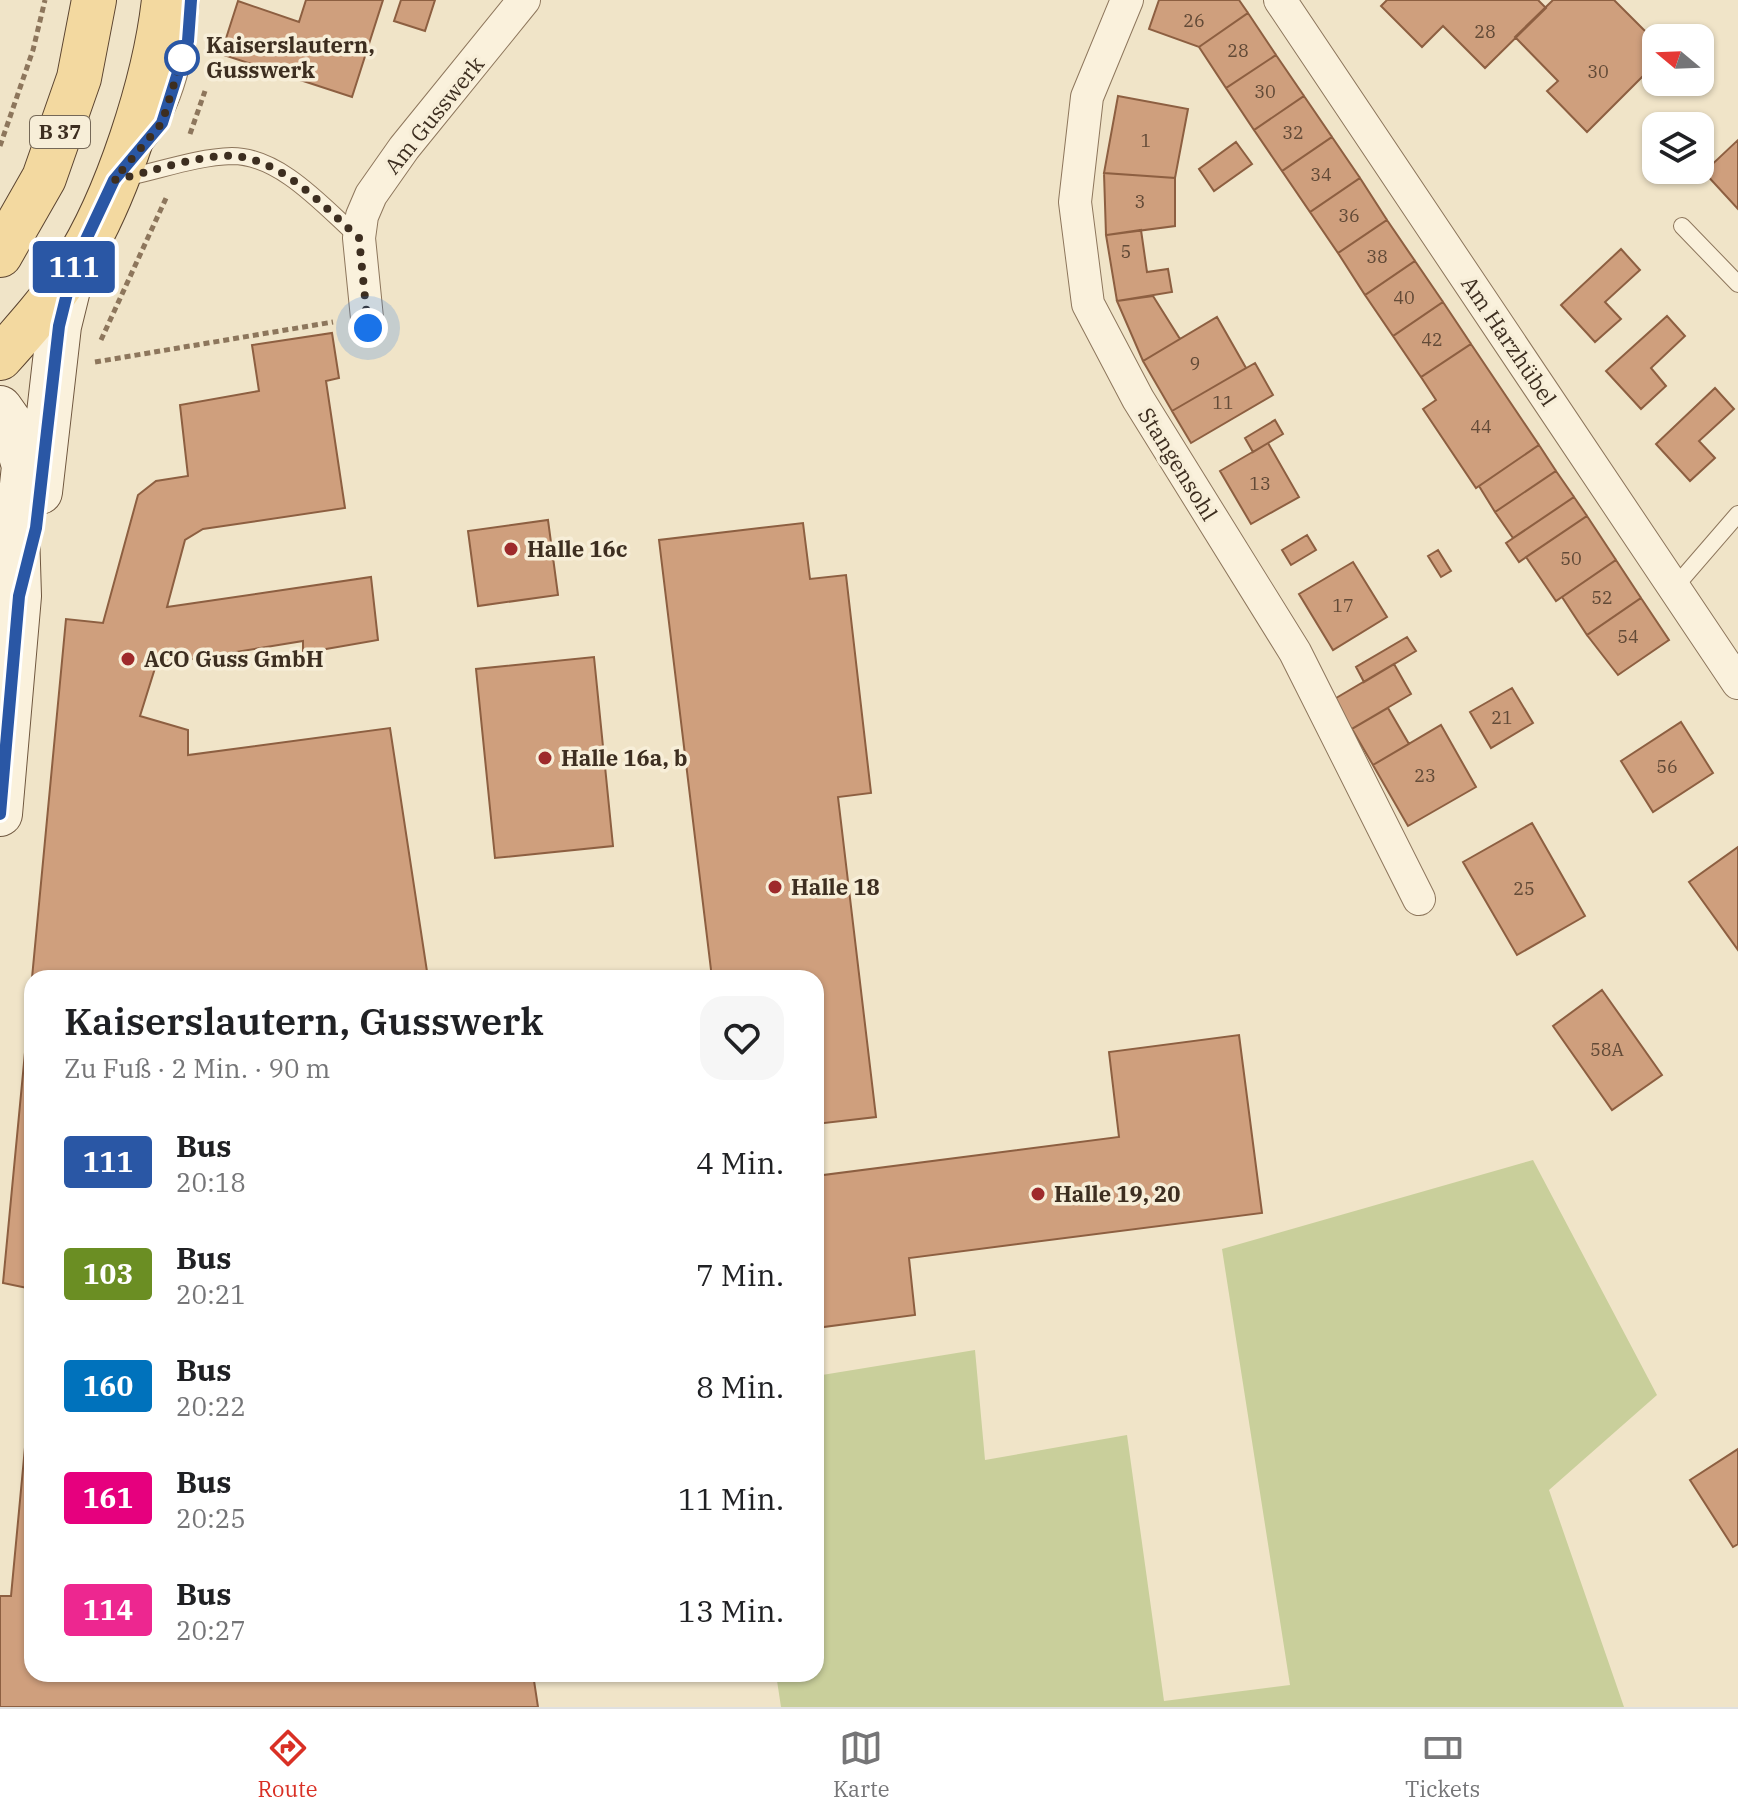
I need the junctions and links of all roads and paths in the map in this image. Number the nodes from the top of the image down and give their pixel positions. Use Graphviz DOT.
graph roads {
  1 [pos="45,0"];
  2 [pos="94,0"];
  3 [pos="164,0"];
  4 [pos="191,0"];
  5 [pos="524,0"];
  6 [pos="1127,0"];
  7 [pos="1280,0"];
  8 [pos="0,146"];
  9 [pos="114,180"];
  10 [pos="1682,226"];
  11 [pos="359,238"];
  12 [pos="0,255"];
  13 [pos="74,265"];
  14 [pos="1738,284"];
  15 [pos="367,322"];
  16 [pos="0,358"];
  17 [pos="91,363"];
  18 [pos="0,408"];
  19 [pos="1738,514"];
  20 [pos="1674,588"];
  21 [pos="19,596"];
  22 [pos="1738,683"];
  23 [pos="0,814"];
  24 [pos="1419,899"];
  1 -- 8 [label="path"];
  2 -- 12 [label="main road, B 37"];
  3 -- 9 [label="main road"];
  4 -- 9 [label="lane"];
  5 -- 11 [label="street, Am Gusswerk"];
  6 -- 24 [label="street, Stangensohl"];
  7 -- 20 [label="street, Am Harzhübel"];
  9 -- 11 [label="lane"];
  9 -- 13 [label="main road"];
  10 -- 14 [label="lane"];
  11 -- 15 [label="street, Am Gusswerk"];
  13 -- 16 [label="main road"];
  13 -- 21 [label="main road"];
  15 -- 17 [label="path"];
  18 -- 21 [label="main road"];
  19 -- 20 [label="lane"];
  20 -- 22 [label="street, Am Harzhübel"];
  21 -- 23 [label="main road"];
}
